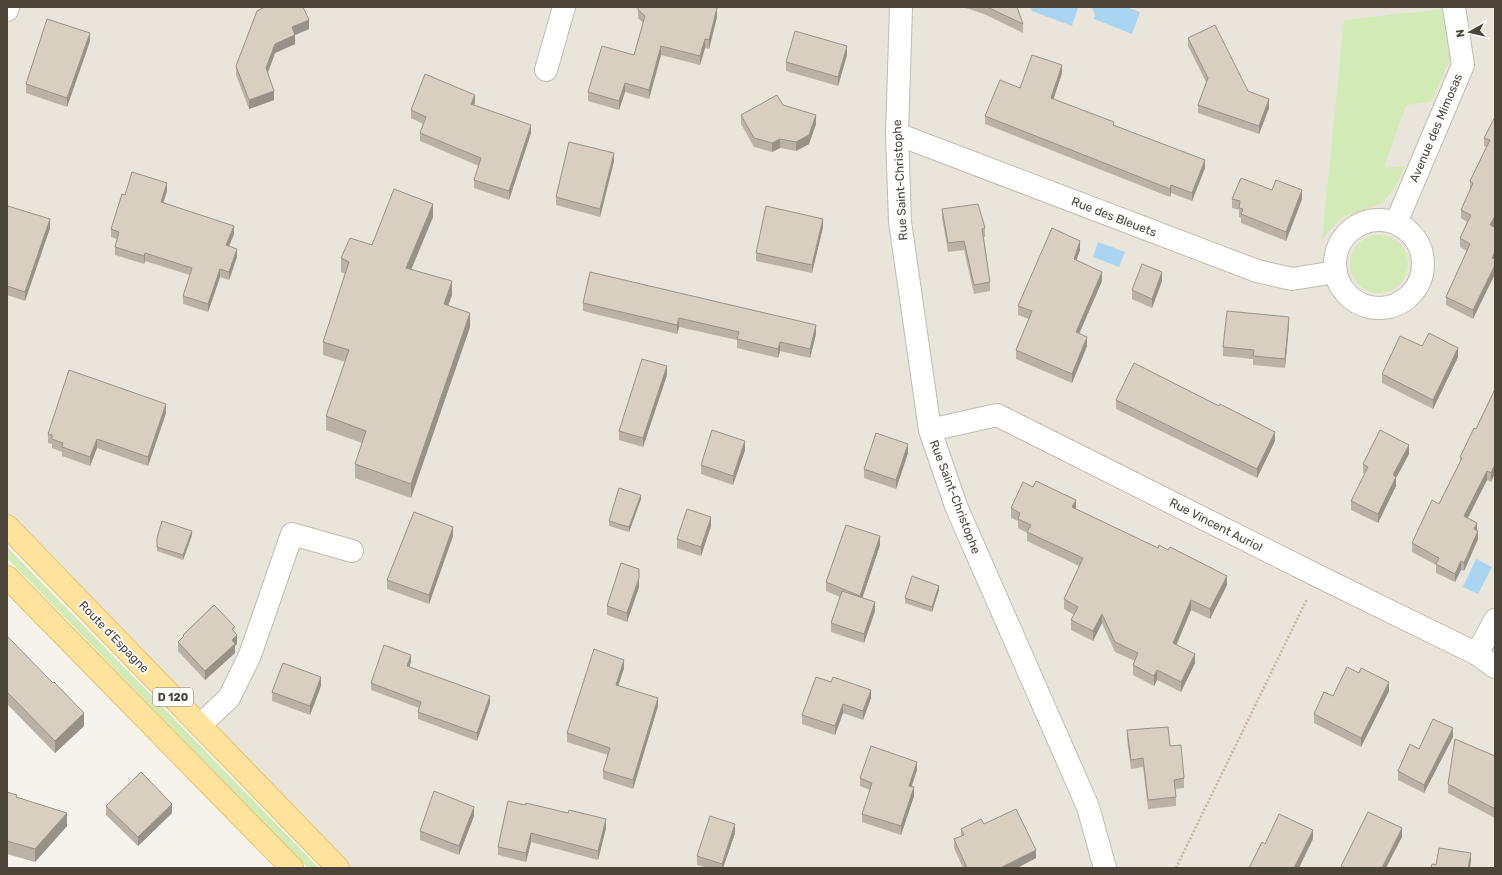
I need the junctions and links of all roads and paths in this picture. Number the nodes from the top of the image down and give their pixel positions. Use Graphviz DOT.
graph roads {
  1 [pos="8,7"];
  2 [pos="564,7"];
  3 [pos="901,7"];
  4 [pos="1454,7"];
  5 [pos="7,10"];
  6 [pos="546,70"];
  7 [pos="896,134"];
  8 [pos="1396,223"];
  9 [pos="1336,272"];
  10 [pos="930,430"];
  11 [pos="7,526"];
  12 [pos="352,551"];
  13 [pos="1318,576"];
  14 [pos="7,577"];
  15 [pos="1495,620"];
  16 [pos="1477,654"];
  17 [pos="1495,667"];
  18 [pos="200,725"];
  19 [pos="292,868"];
  20 [pos="338,868"];
  21 [pos="1105,868"];
  22 [pos="1176,868"];
  1 -- 5 [label="street"];
  2 -- 6 [label="street"];
  3 -- 7 [label="street, Rue Saint-Christophe"];
  4 -- 8 [label="street, Avenue des Mimosas"];
  7 -- 9 [label="street, Rue des Bleuets"];
  7 -- 10 [label="street, Rue Saint-Christophe"];
  8 -- 9 [label="street"];
  8 -- 9 [label="street"];
  10 -- 13 [label="street, Rue Vincent Auriol"];
  10 -- 21 [label="street, Rue Saint-Christophe"];
  11 -- 18 [label="main road, Route d'Espagne / D 120"];
  12 -- 18 [label="street"];
  13 -- 16 [label="street, Rue Vincent Auriol"];
  13 -- 22 [label="path"];
  14 -- 19 [label="main road, D 120"];
  15 -- 16 [label="street"];
  16 -- 17 [label="street, Rue Vincent Auriol"];
  18 -- 20 [label="main road, Route d'Espagne / D 120"];
}
